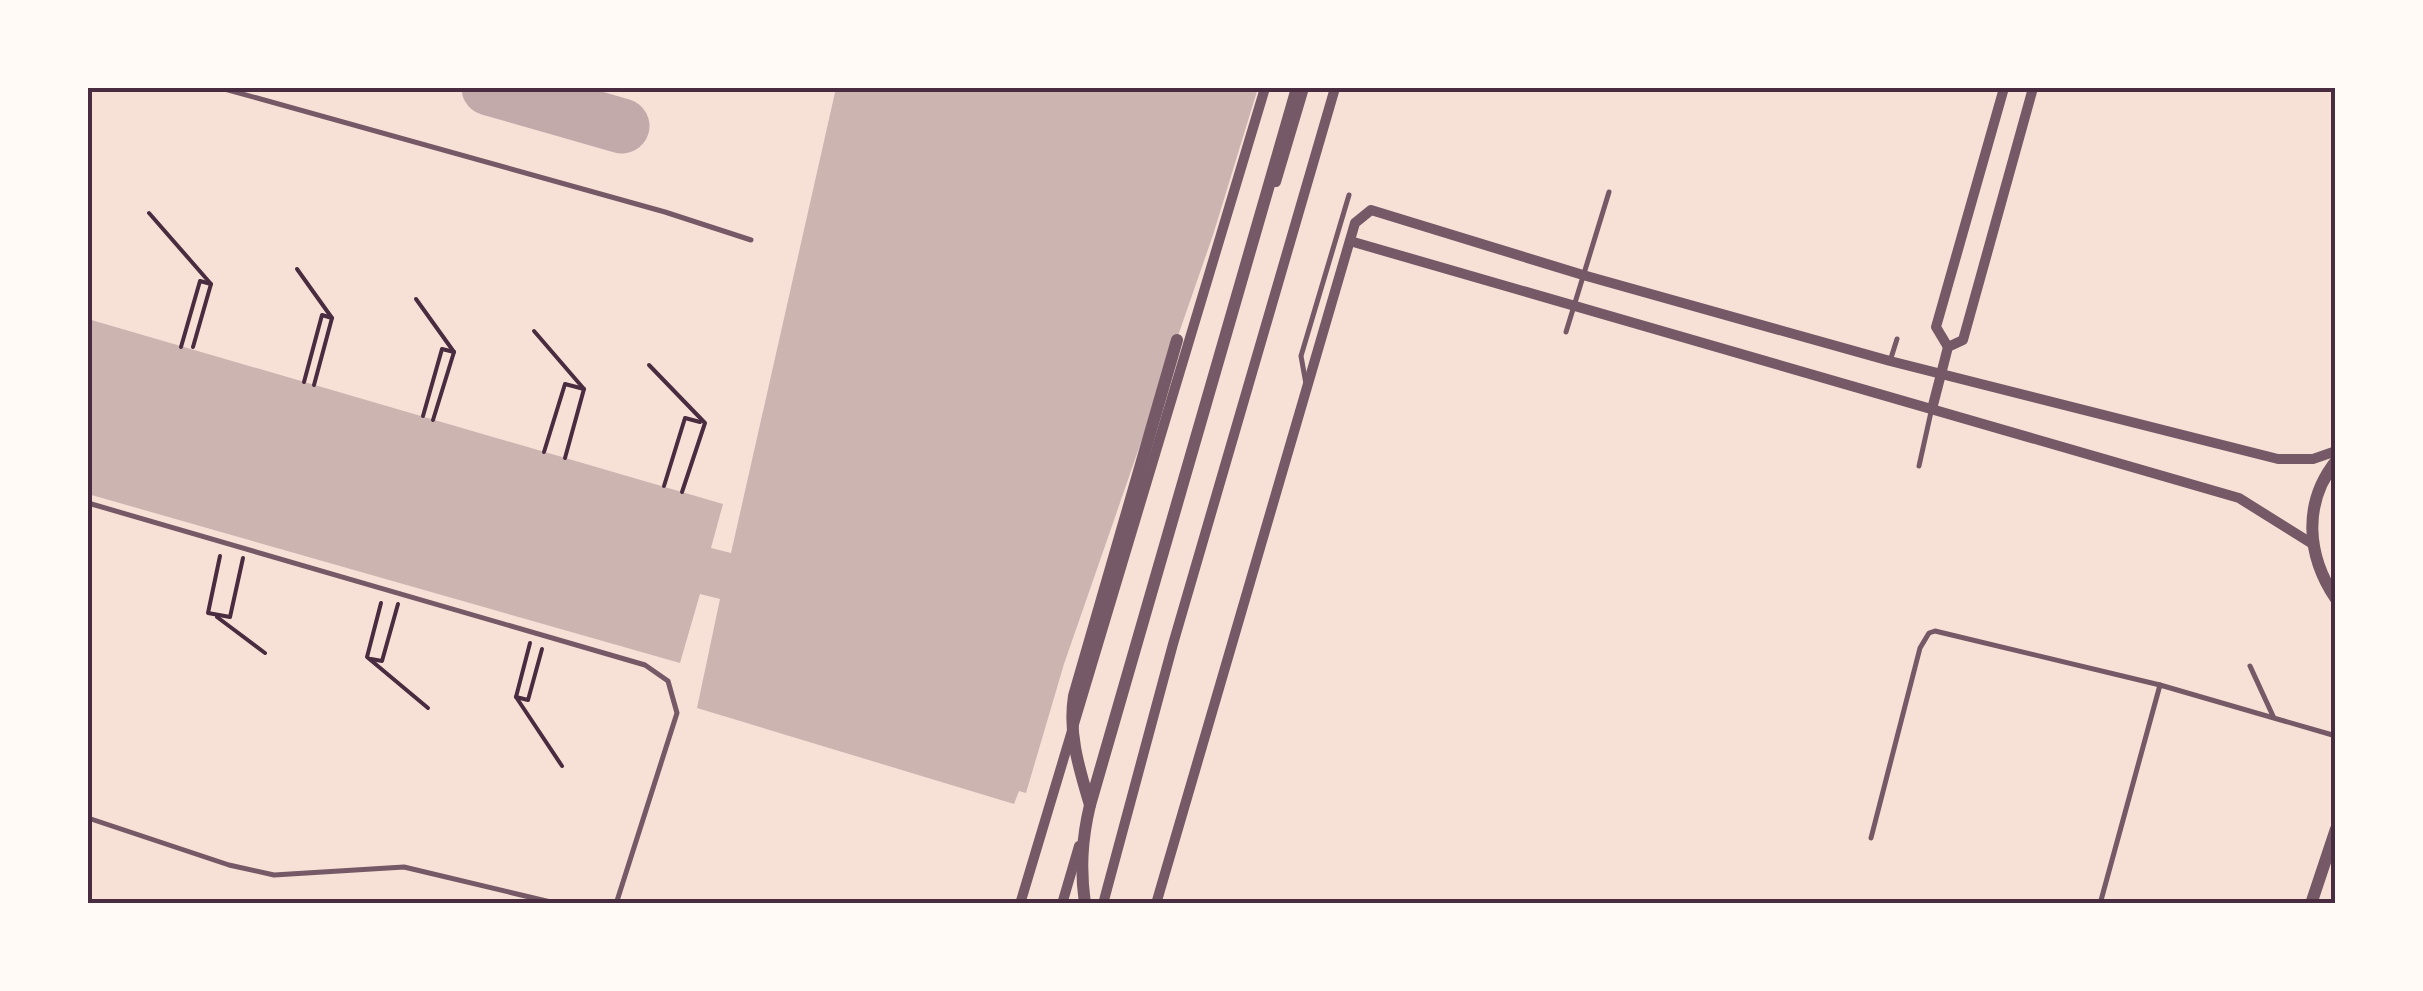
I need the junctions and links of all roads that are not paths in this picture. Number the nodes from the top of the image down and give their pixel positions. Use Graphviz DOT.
graph roads {
  1 [pos="221,88"];
  2 [pos="1265,88"];
  3 [pos="1300,88"];
  4 [pos="1335,88"];
  5 [pos="2004,88"];
  6 [pos="2033,88"];
  7 [pos="1609,192"];
  8 [pos="1348,195"];
  9 [pos="751,240"];
  10 [pos="1350,241"];
  11 [pos="1583,274"];
  12 [pos="1575,306"];
  13 [pos="1566,332"];
  14 [pos="1897,339"];
  15 [pos="1177,340"];
  16 [pos="1948,347"];
  17 [pos="1890,361"];
  18 [pos="1941,374"];
  19 [pos="1307,388"];
  20 [pos="1932,409"];
  21 [pos="2336,451"];
  22 [pos="2336,461"];
  23 [pos="1918,466"];
  24 [pos="88,503"];
  25 [pos="2312,543"];
  26 [pos="2336,599"];
  27 [pos="2250,666"];
  28 [pos="2160,685"];
  29 [pos="2273,716"];
  30 [pos="2336,736"];
  31 [pos="1090,804"];
  32 [pos="88,818"];
  33 [pos="2336,829"];
  34 [pos="1871,838"];
  35 [pos="616,902"];
  36 [pos="559,904"];
  37 [pos="629,904"];
  38 [pos="1020,904"];
  39 [pos="1062,904"];
  40 [pos="1085,904"];
  41 [pos="1104,904"];
  42 [pos="1156,904"];
  43 [pos="2100,904"];
  44 [pos="2312,904"];
  1 -- 9 [label="lane"];
  2 -- 38 [label="street"];
  3 -- 31 [label="street"];
  3 -- 39 [label="street"];
  4 -- 41 [label="street"];
  5 -- 16 [label="street"];
  6 -- 16 [label="street"];
  7 -- 11 [label="lane"];
  8 -- 19 [label="lane"];
  10 -- 11 [label="street"];
  10 -- 12 [label="street"];
  10 -- 19 [label="street"];
  11 -- 12 [label="lane"];
  11 -- 17 [label="street"];
  12 -- 13 [label="lane"];
  12 -- 20 [label="street"];
  14 -- 17 [label="lane"];
  15 -- 31 [label="street"];
  16 -- 18 [label="street"];
  17 -- 18 [label="street"];
  18 -- 20 [label="street"];
  18 -- 21 [label="street"];
  19 -- 42 [label="street"];
  20 -- 23 [label="lane"];
  20 -- 25 [label="street"];
  22 -- 25 [label="street"];
  24 -- 35 [label="lane"];
  25 -- 26 [label="street"];
  27 -- 29 [label="lane"];
  28 -- 29 [label="lane"];
  28 -- 34 [label="lane"];
  28 -- 43 [label="lane"];
  29 -- 30 [label="lane"];
  31 -- 40 [label="street"];
  32 -- 36 [label="lane"];
  33 -- 44 [label="street"];
  35 -- 37 [label="lane"];
}
